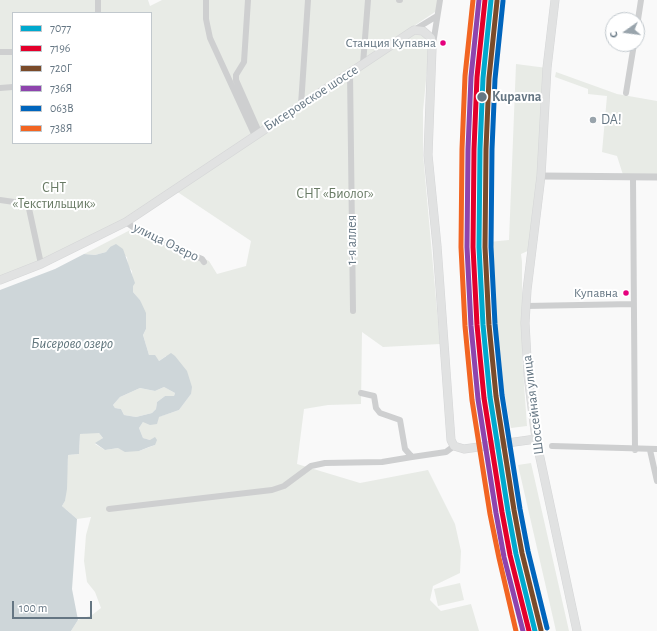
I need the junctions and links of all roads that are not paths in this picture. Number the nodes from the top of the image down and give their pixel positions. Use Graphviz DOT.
graph roads {
  1 [pos="98,0"];
  2 [pos="206,0"];
  3 [pos="248,0"];
  4 [pos="308,0"];
  5 [pos="368,0"];
  6 [pos="440,0"];
  7 [pos="555,0"];
  8 [pos="641,0"];
  9 [pos="98,12"];
  10 [pos="639,12"];
  11 [pos="437,16"];
  12 [pos="414,30"];
  13 [pos="432,49"];
  14 [pos="0,52"];
  15 [pos="12,52"];
  16 [pos="633,52"];
  17 [pos="363,64"];
  18 [pos="350,72"];
  19 [pos="12,87"];
  20 [pos="0,88"];
  21 [pos="626,93"];
  22 [pos="301,105"];
  23 [pos="257,134"];
  24 [pos="541,176"];
  25 [pos="657,177"];
  26 [pos="633,178"];
  27 [pos="0,200"];
  28 [pos="28,204"];
  29 [pos="88,206"];
  30 [pos="126,222"];
  31 [pos="204,262"];
  32 [pos="41,264"];
  33 [pos="0,280"];
  34 [pos="634,304"];
  35 [pos="526,306"];
  36 [pos="352,311"];
  37 [pos="361,393"];
  38 [pos="536,439"];
  39 [pos="454,446"];
  40 [pos="552,446"];
  41 [pos="657,449"];
  42 [pos="635,450"];
  43 [pos="650,450"];
  44 [pos="412,457"];
  45 [pos="657,481"];
  46 [pos="108,509"];
  47 [pos="577,631"];
  1 -- 9 [label="street"];
  2 -- 23 [label="street"];
  3 -- 23 [label="street"];
  4 -- 22 [label="street"];
  5 -- 17 [label="street"];
  6 -- 11 [label="street"];
  7 -- 24 [label="main road, Шоссейная улица"];
  8 -- 10 [label="street"];
  11 -- 12 [label="street"];
  11 -- 13 [label="street"];
  12 -- 13 [label="main road"];
  12 -- 17 [label="main road, Бисеровское шоссе"];
  13 -- 39 [label="main road"];
  14 -- 15 [label="street"];
  16 -- 21 [label="street"];
  17 -- 18 [label="main road, Бисеровское шоссе"];
  18 -- 22 [label="main road, Бисеровское шоссе"];
  18 -- 36 [label="street, 1-я аллея"];
  19 -- 20 [label="street"];
  22 -- 23 [label="main road, Бисеровское шоссе"];
  23 -- 30 [label="main road, Бисеровское шоссе"];
  24 -- 26 [label="street"];
  24 -- 35 [label="main road, Шоссейная улица"];
  25 -- 26 [label="street"];
  26 -- 34 [label="street"];
  27 -- 28 [label="street"];
  28 -- 29 [label="street"];
  28 -- 32 [label="street"];
  30 -- 31 [label="street, улица Озеро"];
  30 -- 32 [label="main road, Бисеровское шоссе"];
  32 -- 33 [label="main road, Бисеровское шоссе"];
  34 -- 35 [label="street"];
  34 -- 42 [label="street"];
  35 -- 38 [label="main road, Шоссейная улица"];
  37 -- 44 [label="street"];
  38 -- 39 [label="main road"];
  38 -- 47 [label="main road, Шоссейная улица"];
  39 -- 44 [label="street"];
  40 -- 42 [label="street"];
  41 -- 43 [label="street"];
  42 -- 43 [label="street"];
  43 -- 45 [label="street"];
  44 -- 46 [label="street"];
}
